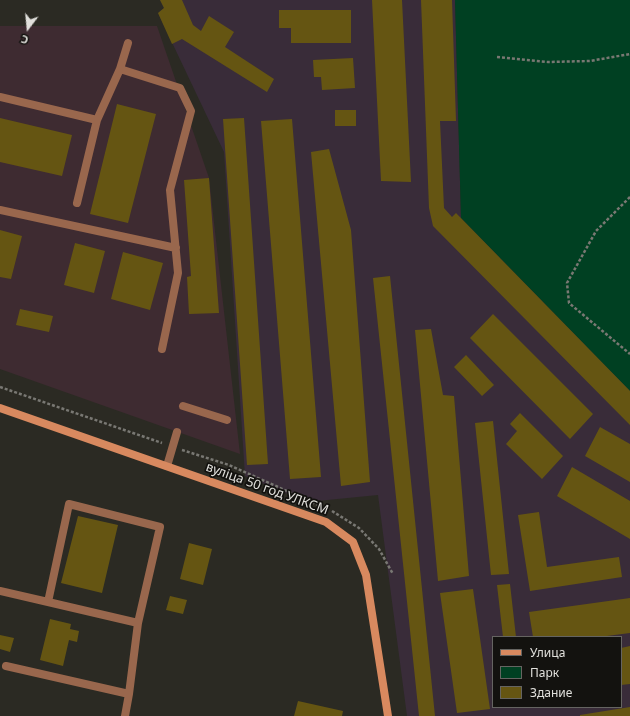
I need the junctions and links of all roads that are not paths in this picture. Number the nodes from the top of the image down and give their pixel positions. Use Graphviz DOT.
graph roads {
  1 [pos="128,43"];
  2 [pos="120,69"];
  3 [pos="0,97"];
  4 [pos="97,120"];
  5 [pos="77,203"];
  6 [pos="0,210"];
  7 [pos="176,248"];
  8 [pos="162,349"];
  9 [pos="183,406"];
  10 [pos="0,408"];
  11 [pos="227,420"];
  12 [pos="177,432"];
  13 [pos="167,466"];
  14 [pos="0,591"];
  15 [pos="48,602"];
  16 [pos="138,623"];
  17 [pos="6,666"];
  18 [pos="129,694"];
  19 [pos="124,716"];
  20 [pos="388,716"];
  1 -- 2 [label="lane"];
  2 -- 4 [label="lane"];
  2 -- 7 [label="lane"];
  3 -- 4 [label="lane"];
  4 -- 5 [label="lane"];
  6 -- 7 [label="lane"];
  7 -- 8 [label="lane"];
  9 -- 11 [label="lane"];
  10 -- 13 [label="main road, вуліца 50 год УЛКСМ"];
  12 -- 13 [label="lane"];
  13 -- 20 [label="main road, вуліца 50 год УЛКСМ"];
  14 -- 15 [label="lane"];
  15 -- 16 [label="lane"];
  15 -- 16 [label="lane"];
  16 -- 18 [label="lane"];
  17 -- 18 [label="lane"];
  18 -- 19 [label="lane"];
}
